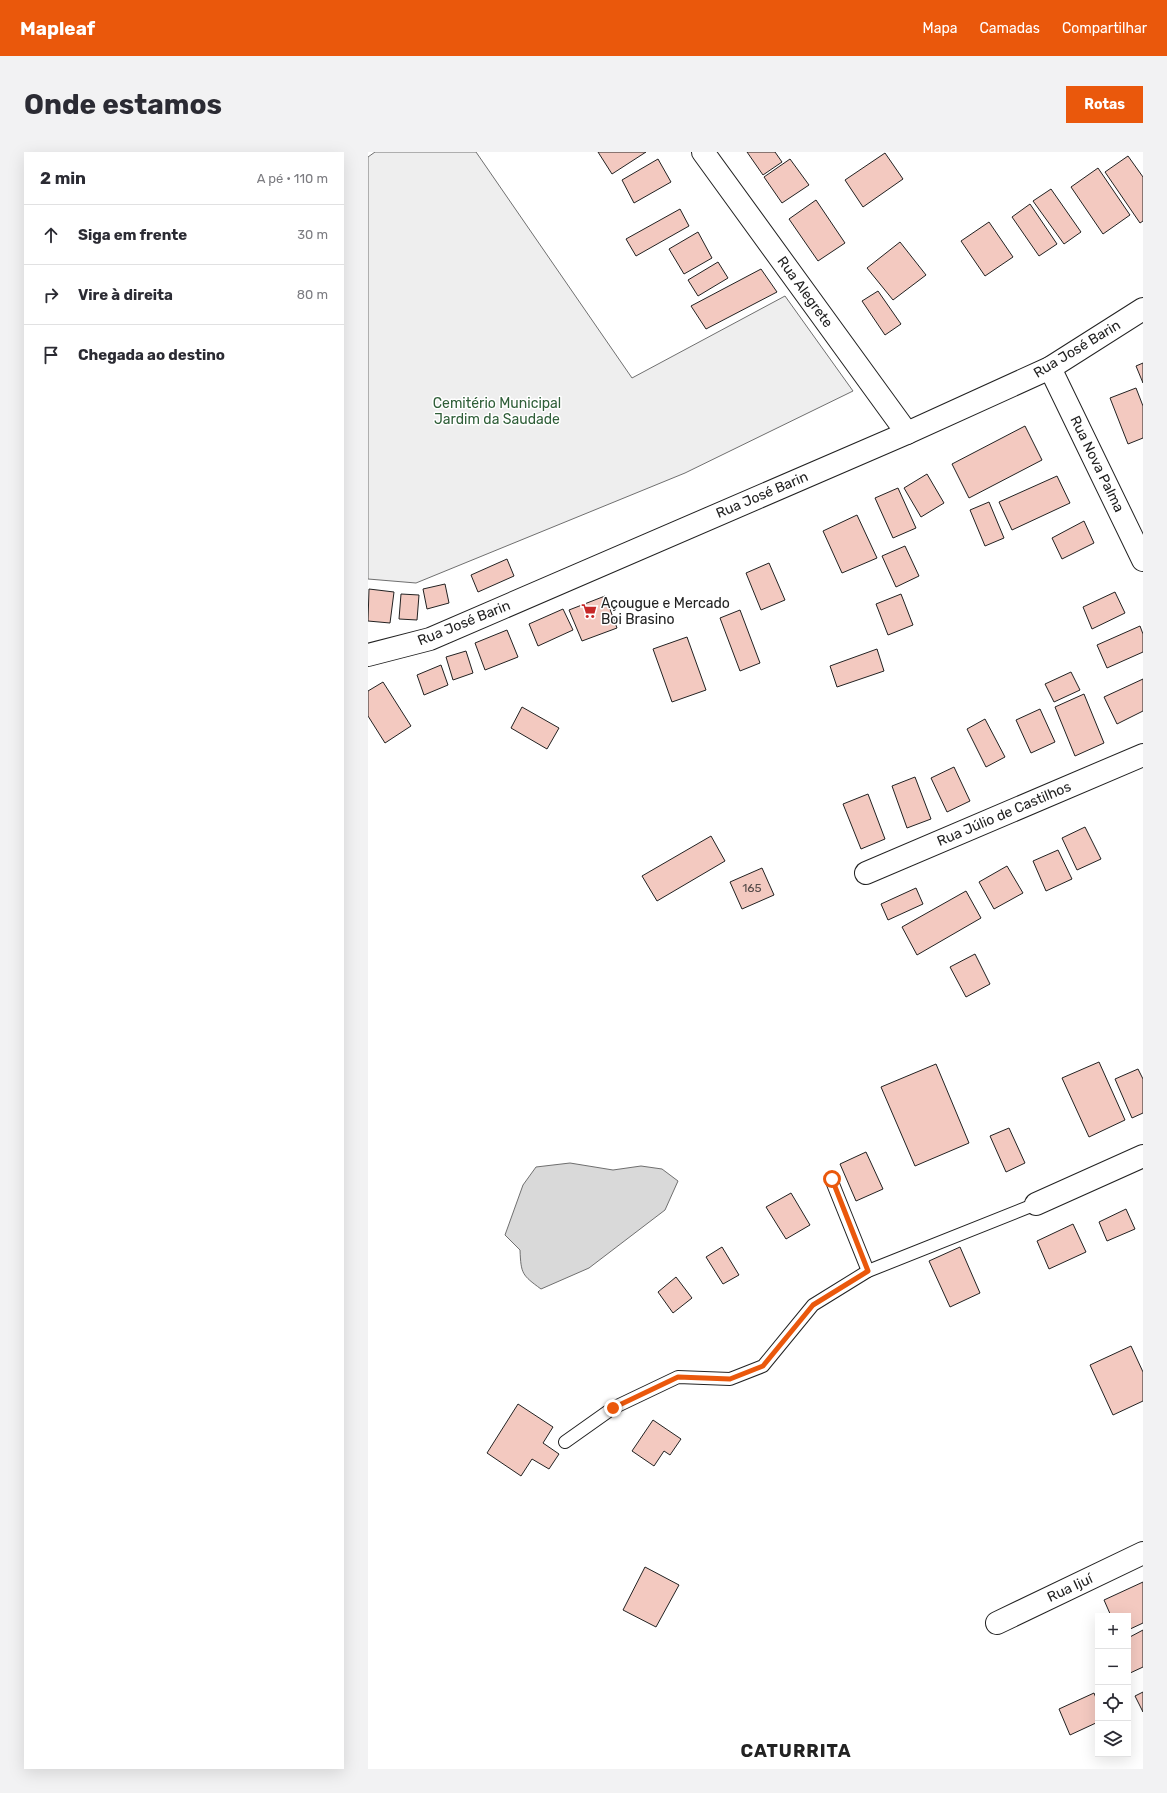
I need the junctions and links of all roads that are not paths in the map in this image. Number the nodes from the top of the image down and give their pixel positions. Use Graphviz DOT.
graph roads {
  1 [pos="703,152"];
  2 [pos="1143,309"];
  3 [pos="1050,368"];
  4 [pos="907,433"];
  5 [pos="1143,560"];
  6 [pos="368,655"];
  7 [pos="1143,755"];
  8 [pos="866,873"];
  9 [pos="1143,1156"];
  10 [pos="832,1179"];
  11 [pos="1036,1204"];
  12 [pos="868,1271"];
  13 [pos="566,1442"];
  14 [pos="1143,1553"];
  15 [pos="997,1623"];
  1 -- 4 [label="street, Rua Alegrete"];
  2 -- 3 [label="street, Rua José Barin"];
  3 -- 4 [label="street, Rua José Barin"];
  3 -- 5 [label="street, Rua Nova Palma"];
  4 -- 6 [label="street, Rua José Barin"];
  7 -- 8 [label="street, Rua Júlio de Castilhos"];
  9 -- 11 [label="street"];
  10 -- 12 [label="lane"];
  11 -- 12 [label="lane"];
  12 -- 13 [label="lane"];
  14 -- 15 [label="street, Rua Ijuí"];
}
